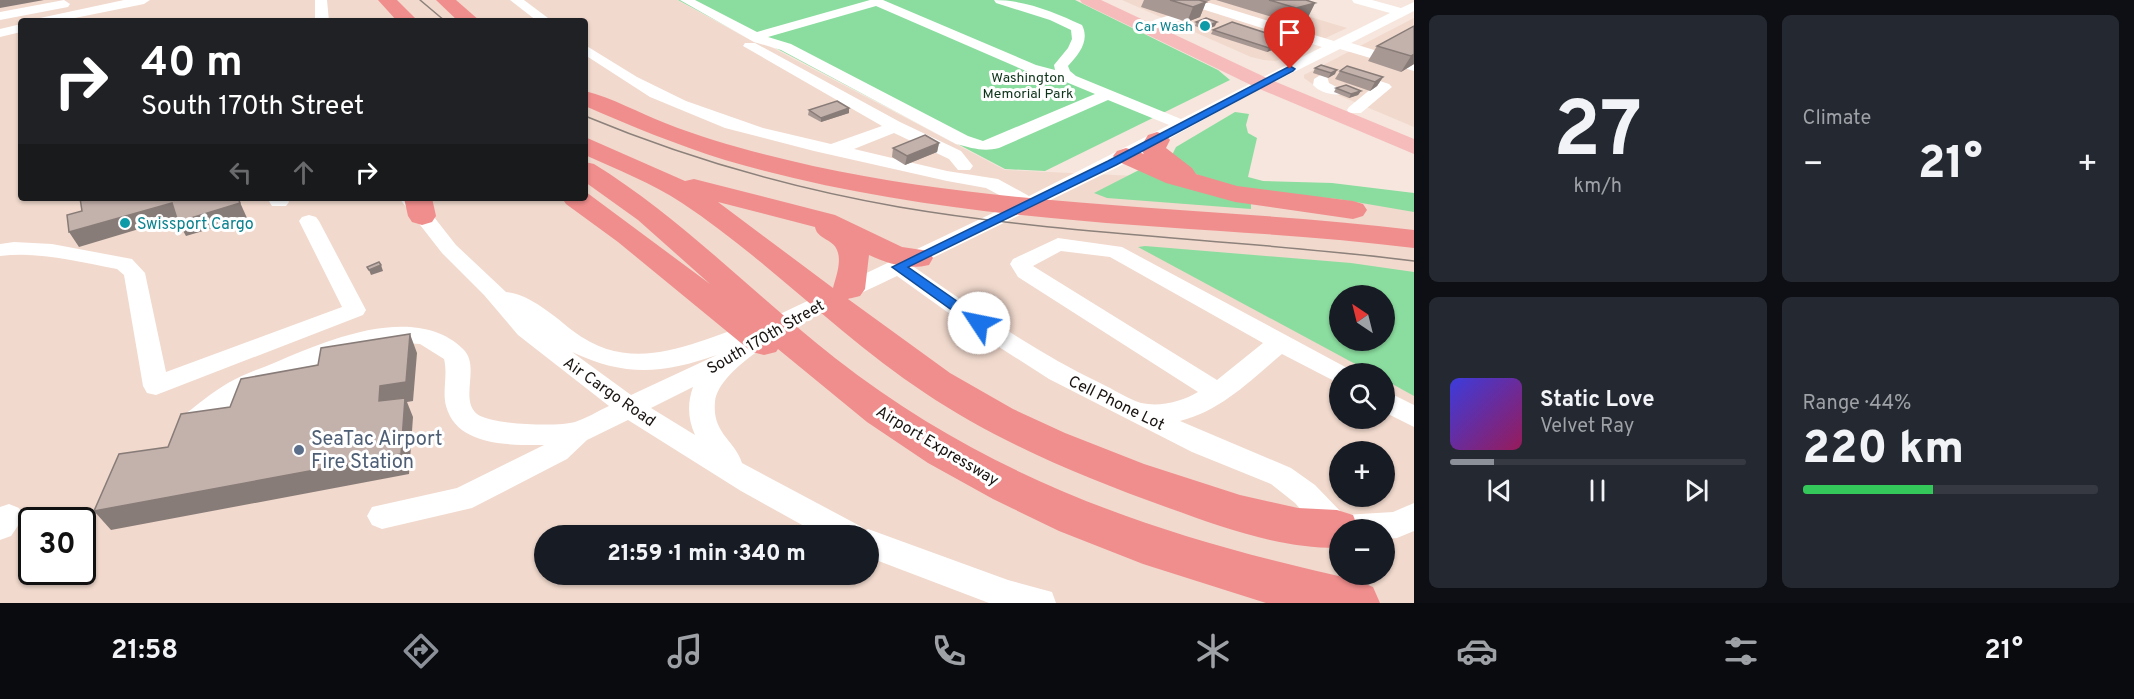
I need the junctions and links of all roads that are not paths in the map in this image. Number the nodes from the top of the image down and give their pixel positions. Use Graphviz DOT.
graph roads {
  1 [pos="88,0"];
  2 [pos="108,0"];
  3 [pos="144,0"];
  4 [pos="321,0"];
  5 [pos="445,0"];
  6 [pos="516,0"];
  7 [pos="1000,0"];
  8 [pos="1088,0"];
  9 [pos="1108,0"];
  10 [pos="1358,0"];
  11 [pos="874,1"];
  12 [pos="680,2"];
  13 [pos="128,3"];
  14 [pos="1207,6"];
  15 [pos="1408,9"];
  16 [pos="79,12"];
  17 [pos="0,15"];
  18 [pos="1178,17"];
  19 [pos="43,18"];
  20 [pos="56,18"];
  21 [pos="322,18"];
  22 [pos="466,18"];
  23 [pos="541,18"];
  24 [pos="18,22"];
  25 [pos="1159,23"];
  26 [pos="0,25"];
  27 [pos="1319,25"];
  28 [pos="18,28"];
  29 [pos="0,33"];
  30 [pos="1298,35"];
  31 [pos="755,37"];
  32 [pos="1342,43"];
  33 [pos="1383,48"];
  34 [pos="588,51"];
  35 [pos="1414,67"];
  36 [pos="1323,72"];
  37 [pos="1071,79"];
  38 [pos="1268,79"];
  39 [pos="1108,94"];
  40 [pos="1353,98"];
  41 [pos="588,100"];
  42 [pos="1182,125"];
  43 [pos="896,126"];
  44 [pos="1414,134"];
  45 [pos="867,137"];
  46 [pos="1157,140"];
  47 [pos="588,146"];
  48 [pos="1414,147"];
  49 [pos="833,149"];
  50 [pos="925,155"];
  51 [pos="1126,156"];
  52 [pos="613,158"];
  53 [pos="964,166"];
  54 [pos="909,168"];
  55 [pos="588,172"];
  56 [pos="687,185"];
  57 [pos="944,187"];
  58 [pos="1220,190"];
  59 [pos="1033,200"];
  60 [pos="580,201"];
  61 [pos="416,204"];
  62 [pos="1414,220"];
  63 [pos="309,221"];
  64 [pos="1277,230"];
  65 [pos="1414,239"];
  66 [pos="0,250"];
  67 [pos="1414,251"];
  68 [pos="909,262"];
  69 [pos="849,290"];
  70 [pos="492,291"];
  71 [pos="724,297"];
  72 [pos="788,320"];
  73 [pos="1280,342"];
  74 [pos="738,355"];
  75 [pos="1329,369"];
  76 [pos="1095,392"];
  77 [pos="1209,398"];
  78 [pos="1395,406"];
  79 [pos="631,409"];
  80 [pos="1414,417"];
  81 [pos="189,425"];
  82 [pos="577,433"];
  83 [pos="1220,451"];
  84 [pos="751,483"];
  85 [pos="382,516"];
  86 [pos="1414,516"];
  87 [pos="1329,519"];
  88 [pos="830,525"];
  89 [pos="1395,525"];
  90 [pos="1329,529"];
  91 [pos="879,547"];
  92 [pos="1040,603"];
  93 [pos="1356,603"];
  1 -- 17 [label="street"];
  2 -- 13 [label="street"];
  3 -- 13 [label="street"];
  4 -- 21 [label="street"];
  5 -- 22 [label="highway"];
  6 -- 23 [label="street"];
  7 -- 37 [label="street"];
  8 -- 38 [label="main road"];
  9 -- 25 [label="main road"];
  10 -- 15 [label="street"];
  11 -- 31 [label="street"];
  11 -- 37 [label="street"];
  12 -- 31 [label="street"];
  12 -- 43 [label="street"];
  13 -- 16 [label="street"];
  14 -- 30 [label="street"];
  15 -- 32 [label="street, South 170th Street"];
  16 -- 19 [label="street"];
  16 -- 20 [label="street"];
  18 -- 25 [label="street"];
  24 -- 26 [label="street"];
  25 -- 38 [label="main road"];
  27 -- 30 [label="street"];
  28 -- 29 [label="street"];
  30 -- 32 [label="street"];
  31 -- 39 [label="street"];
  32 -- 33 [label="street"];
  32 -- 35 [label="street"];
  32 -- 36 [label="street, South 170th Street"];
  34 -- 49 [label="street"];
  36 -- 38 [label="street, South 170th Street"];
  36 -- 40 [label="street"];
  36 -- 40 [label="street"];
  37 -- 39 [label="street"];
  38 -- 40 [label="main road"];
  38 -- 42 [label="street, South 170th Street"];
  38 -- 48 [label="main road"];
  39 -- 42 [label="street"];
  40 -- 44 [label="main road"];
  41 -- 57 [label="highway"];
  42 -- 46 [label="street, South 170th Street"];
  43 -- 45 [label="street"];
  43 -- 50 [label="street"];
  43 -- 53 [label="street"];
  45 -- 49 [label="street"];
  45 -- 50 [label="street"];
  45 -- 54 [label="street"];
  45 -- 57 [label="street"];
  46 -- 51 [label="street, South 170th Street"];
  46 -- 58 [label="highway"];
  47 -- 52 [label="highway"];
  49 -- 54 [label="street"];
  50 -- 53 [label="street"];
  50 -- 54 [label="street"];
  50 -- 57 [label="street"];
  51 -- 58 [label="highway"];
  51 -- 59 [label="street, South 170th Street"];
  52 -- 56 [label="highway"];
  52 -- 90 [label="highway"];
  53 -- 59 [label="street"];
  55 -- 71 [label="highway"];
  56 -- 68 [label="highway"];
  56 -- 69 [label="highway"];
  57 -- 59 [label="street"];
  57 -- 64 [label="highway"];
  58 -- 62 [label="highway"];
  59 -- 68 [label="street, South 170th Street"];
  60 -- 71 [label="highway"];
  61 -- 70 [label="street, Air Cargo Road"];
  63 -- 66 [label="street"];
  64 -- 65 [label="highway"];
  64 -- 67 [label="highway"];
  68 -- 69 [label="street, South 170th Street"];
  68 -- 76 [label="street, Cell Phone Lot"];
  69 -- 72 [label="street, South 170th Street"];
  70 -- 72 [label="street"];
  70 -- 79 [label="street, Air Cargo Road"];
  71 -- 93 [label="highway, Airport Expressway"];
  72 -- 74 [label="street, South 170th Street"];
  73 -- 75 [label="street"];
  73 -- 77 [label="street"];
  73 -- 77 [label="street"];
  74 -- 79 [label="street, South 170th Street"];
  74 -- 84 [label="street"];
  76 -- 77 [label="street"];
  76 -- 83 [label="street, Cell Phone Lot"];
  77 -- 83 [label="street"];
  78 -- 80 [label="street"];
  79 -- 82 [label="street, South 170th Street"];
  79 -- 84 [label="street, Air Cargo Road"];
  81 -- 82 [label="street"];
  82 -- 85 [label="street"];
  83 -- 87 [label="street, Cell Phone Lot"];
  84 -- 88 [label="street, Air Cargo Road"];
  86 -- 89 [label="street"];
  91 -- 92 [label="street"];
}
